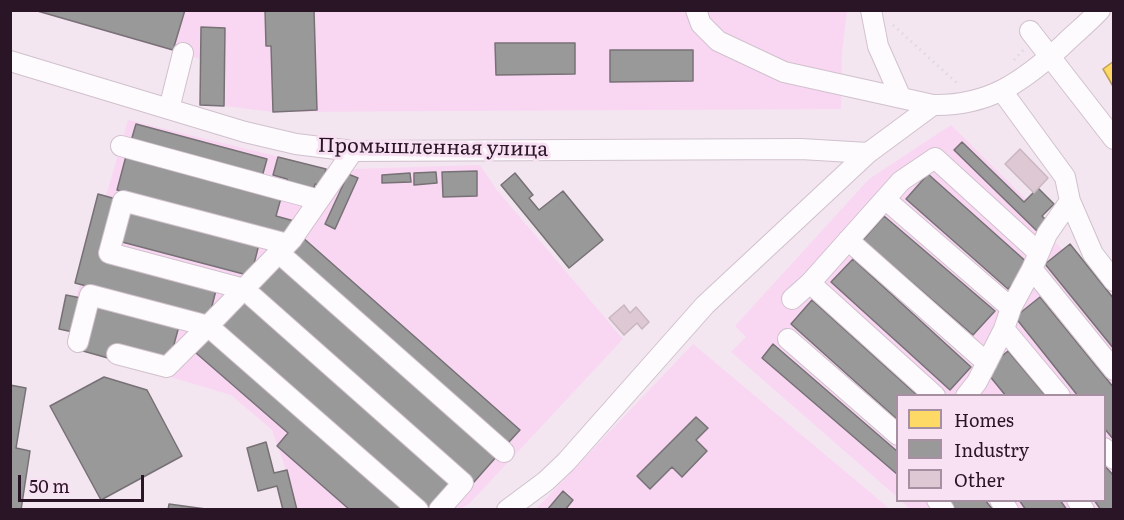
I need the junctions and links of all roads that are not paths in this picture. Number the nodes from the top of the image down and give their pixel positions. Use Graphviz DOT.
graph roads {
  1 [pos="696,10"];
  2 [pos="1100,10"];
  3 [pos="878,14"];
  4 [pos="1033,34"];
  5 [pos="183,53"];
  6 [pos="1051,56"];
  7 [pos="10,62"];
  8 [pos="1002,91"];
  9 [pos="901,98"];
  10 [pos="933,105"];
  11 [pos="169,110"];
  12 [pos="1113,138"];
  13 [pos="121,147"];
  14 [pos="353,151"];
  15 [pos="868,153"];
  16 [pos="885,199"];
  17 [pos="320,200"];
  18 [pos="1070,201"];
  19 [pos="848,240"];
  20 [pos="283,248"];
  21 [pos="1035,260"];
  22 [pos="1113,281"];
  23 [pos="810,283"];
  24 [pos="244,289"];
  25 [pos="792,298"];
  26 [pos="1011,308"];
  27 [pos="208,326"];
  28 [pos="1004,329"];
  29 [pos="788,339"];
  30 [pos="78,342"];
  31 [pos="117,354"];
  32 [pos="987,363"];
  33 [pos="1113,370"];
  34 [pos="977,391"];
  35 [pos="933,394"];
  36 [pos="1058,394"];
  37 [pos="896,434"];
  38 [pos="504,452"];
  39 [pos="418,510"];
  40 [pos="439,510"];
  41 [pos="507,510"];
  1 -- 9 [label="street"];
  2 -- 6 [label="street"];
  3 -- 9 [label="street"];
  4 -- 6 [label="street"];
  5 -- 11 [label="street"];
  6 -- 8 [label="street"];
  6 -- 12 [label="street"];
  7 -- 11 [label="street, Промышленная улица"];
  8 -- 10 [label="street"];
  8 -- 18 [label="street"];
  9 -- 10 [label="street"];
  10 -- 15 [label="street"];
  11 -- 14 [label="street, Промышленная улица"];
  13 -- 17 [label="street"];
  14 -- 15 [label="street, Промышленная улица"];
  14 -- 17 [label="street"];
  15 -- 41 [label="street"];
  16 -- 19 [label="street"];
  16 -- 21 [label="street"];
  16 -- 26 [label="street"];
  17 -- 20 [label="street"];
  18 -- 21 [label="street"];
  18 -- 22 [label="street"];
  19 -- 23 [label="street"];
  19 -- 32 [label="street"];
  20 -- 24 [label="street"];
  20 -- 24 [label="street"];
  20 -- 38 [label="street"];
  21 -- 26 [label="street"];
  21 -- 33 [label="street"];
  23 -- 25 [label="street"];
  23 -- 35 [label="street"];
  24 -- 27 [label="street"];
  24 -- 40 [label="street"];
  26 -- 28 [label="street"];
  27 -- 30 [label="street"];
  27 -- 31 [label="street"];
  27 -- 39 [label="street"];
  28 -- 32 [label="street"];
  28 -- 36 [label="street"];
  29 -- 37 [label="street"];
  32 -- 34 [label="street"];
}
